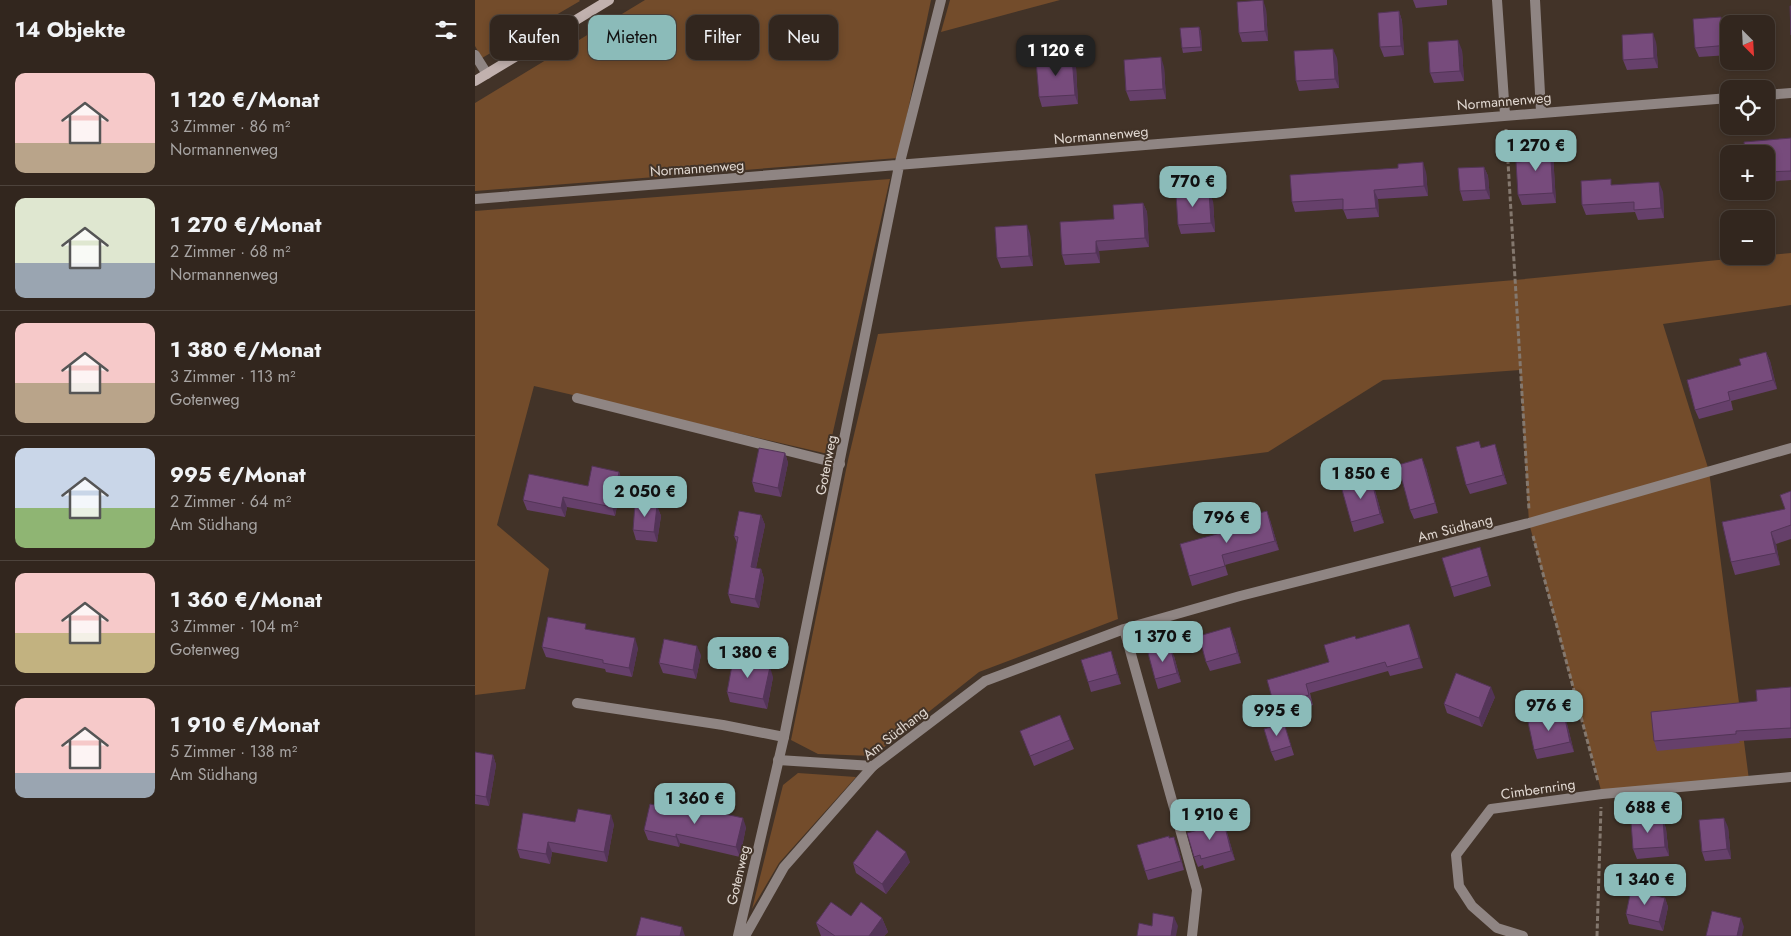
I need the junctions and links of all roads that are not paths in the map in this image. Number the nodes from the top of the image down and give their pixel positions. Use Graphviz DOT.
graph roads {
  1 [pos="609,0"];
  2 [pos="941,0"];
  3 [pos="1497,0"];
  4 [pos="1535,0"];
  5 [pos="475,54"];
  6 [pos="487,74"];
  7 [pos="475,81"];
  8 [pos="1791,93"];
  9 [pos="1775,94"];
  10 [pos="1720,99"];
  11 [pos="1541,112"];
  12 [pos="1505,115"];
  13 [pos="899,166"];
  14 [pos="475,199"];
  15 [pos="577,398"];
  16 [pos="1791,448"];
  17 [pos="841,464"];
  18 [pos="1124,629"];
  19 [pos="577,703"];
  20 [pos="783,737"];
  21 [pos="778,760"];
  22 [pos="873,766"];
  23 [pos="1791,777"];
  24 [pos="738,936"];
  25 [pos="745,936"];
  26 [pos="1192,936"];
  27 [pos="1523,936"];
  1 -- 6 [label="street"];
  2 -- 13 [label="street, Gotenweg"];
  3 -- 12 [label="street"];
  4 -- 11 [label="street"];
  5 -- 6 [label="street"];
  6 -- 7 [label="street"];
  8 -- 9 [label="street"];
  10 -- 11 [label="street, Normannenweg"];
  11 -- 12 [label="street, Normannenweg"];
  12 -- 13 [label="street, Normannenweg"];
  13 -- 14 [label="street, Normannenweg"];
  13 -- 17 [label="street, Gotenweg"];
  15 -- 17 [label="street"];
  16 -- 18 [label="street, Am Südhang"];
  17 -- 20 [label="street, Gotenweg"];
  18 -- 22 [label="street, Am Südhang"];
  18 -- 26 [label="street"];
  19 -- 20 [label="street"];
  20 -- 21 [label="street, Gotenweg"];
  21 -- 22 [label="street"];
  21 -- 24 [label="street, Gotenweg"];
  22 -- 25 [label="street, Am Südhang"];
  23 -- 27 [label="street, Cimbernring"];
}
